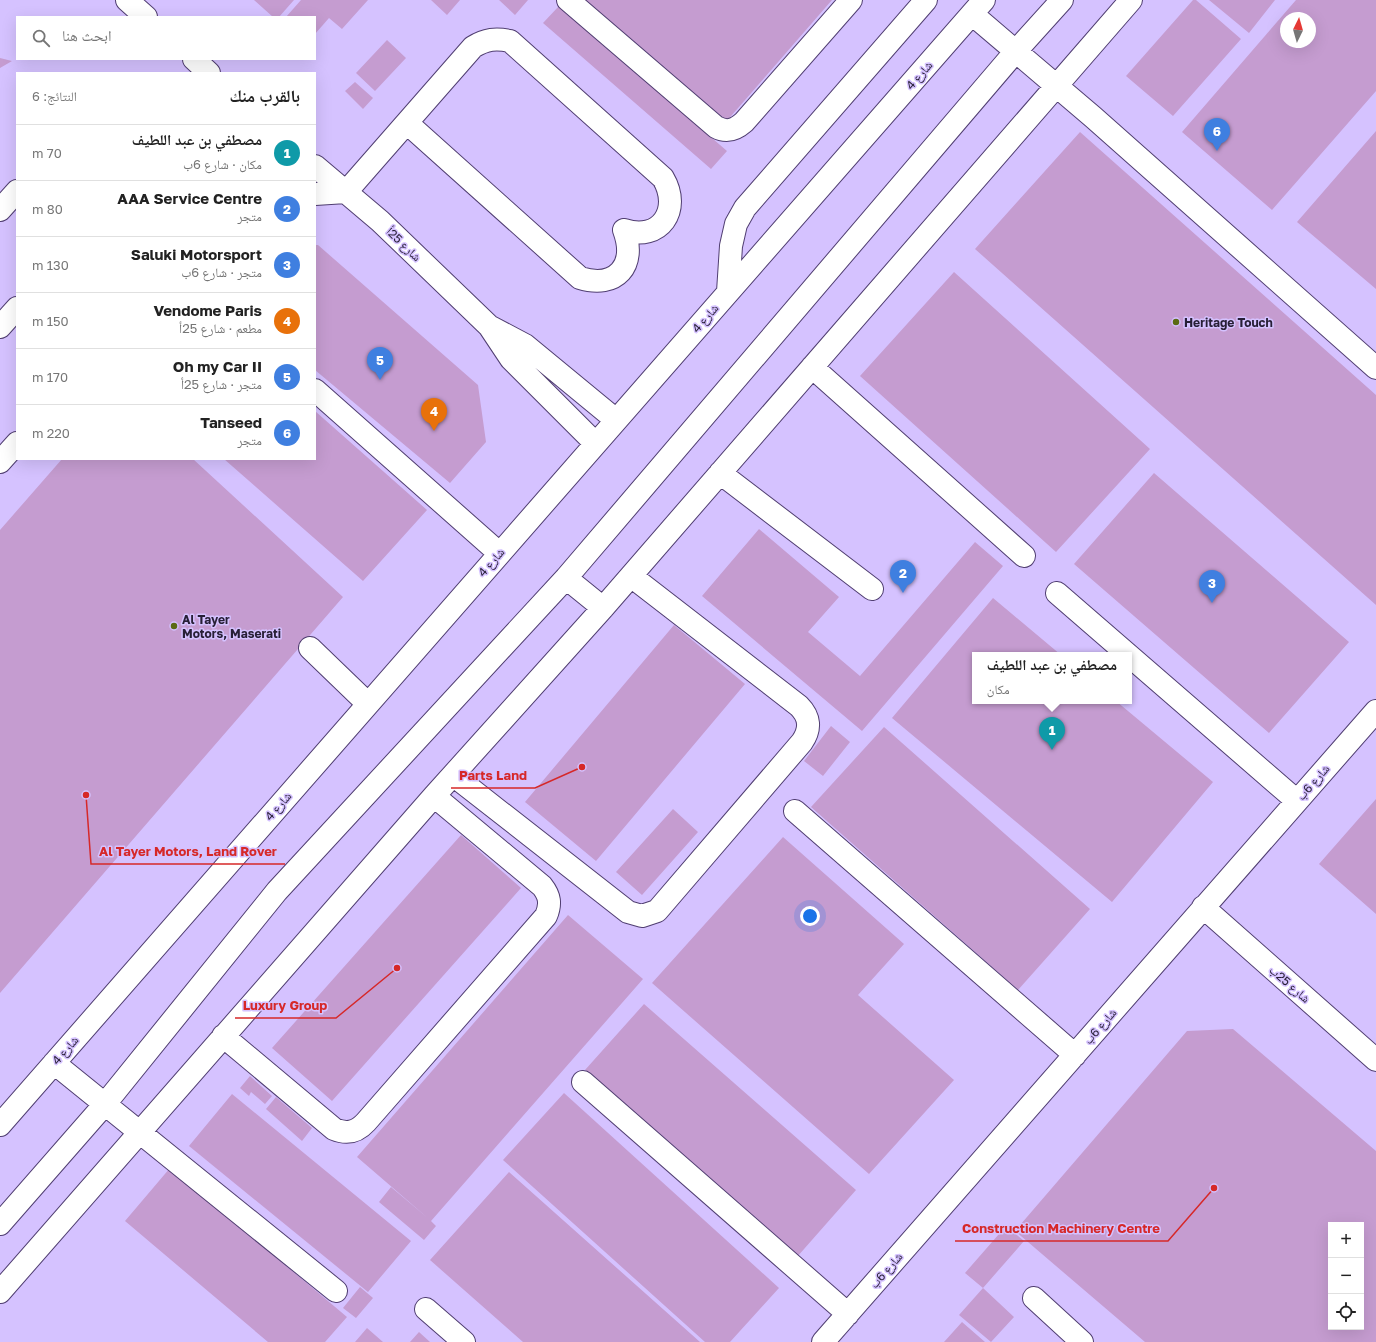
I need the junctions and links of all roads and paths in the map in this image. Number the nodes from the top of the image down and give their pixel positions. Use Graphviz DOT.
graph roads {
  1 [pos="127,0"];
  2 [pos="568,0"];
  3 [pos="851,0"];
  4 [pos="926,0"];
  5 [pos="1062,0"];
  6 [pos="1131,0"];
  7 [pos="978,7"];
  8 [pos="145,16"];
  9 [pos="1016,51"];
  10 [pos="195,60"];
  11 [pos="209,72"];
  12 [pos="1056,86"];
  13 [pos="407,122"];
  14 [pos="316,167"];
  15 [pos="16,191"];
  16 [pos="346,192"];
  17 [pos="316,194"];
  18 [pos="0,210"];
  19 [pos="728,292"];
  20 [pos="16,309"];
  21 [pos="489,326"];
  22 [pos="0,327"];
  23 [pos="812,367"];
  24 [pos="1376,368"];
  25 [pos="316,391"];
  26 [pos="616,420"];
  27 [pos="595,443"];
  28 [pos="16,444"];
  29 [pos="0,461"];
  30 [pos="720,473"];
  31 [pos="500,553"];
  32 [pos="1024,556"];
  33 [pos="631,576"];
  34 [pos="566,578"];
  35 [pos="872,589"];
  36 [pos="1057,593"];
  37 [pos="603,608"];
  38 [pos="310,648"];
  39 [pos="1125,652"];
  40 [pos="1132,658"];
  41 [pos="367,703"];
  42 [pos="1376,710"];
  43 [pos="453,776"];
  44 [pos="434,796"];
  45 [pos="1297,801"];
  46 [pos="795,811"];
  47 [pos="1203,907"];
  48 [pos="222,1036"];
  49 [pos="1075,1054"];
  50 [pos="1376,1060"];
  51 [pos="54,1063"];
  52 [pos="583,1082"];
  53 [pos="105,1104"];
  54 [pos="0,1125"];
  55 [pos="140,1132"];
  56 [pos="0,1224"];
  57 [pos="336,1291"];
  58 [pos="0,1292"];
  59 [pos="1034,1298"];
  60 [pos="426,1309"];
  61 [pos="848,1314"];
  62 [pos="464,1342"];
  63 [pos="823,1342"];
  64 [pos="1082,1342"];
  1 -- 8 [label="street"];
  2 -- 3 [label="street"];
  4 -- 19 [label="street"];
  5 -- 9 [label="street"];
  6 -- 12 [label="street"];
  7 -- 9 [label="street"];
  7 -- 19 [label="street, شارع 4"];
  9 -- 12 [label="street"];
  9 -- 34 [label="street"];
  10 -- 11 [label="street"];
  12 -- 23 [label="street"];
  12 -- 24 [label="street"];
  13 -- 13 [label="street"];
  13 -- 16 [label="street"];
  14 -- 16 [label="street, شارع 25أ"];
  15 -- 18 [label="street"];
  16 -- 17 [label="street"];
  16 -- 21 [label="street, شارع 25أ"];
  19 -- 26 [label="street, شارع 4"];
  20 -- 22 [label="street"];
  21 -- 26 [label="street, شارع 25أ"];
  21 -- 27 [label="street, شارع 25أ"];
  23 -- 30 [label="street"];
  23 -- 32 [label="street"];
  25 -- 31 [label="street"];
  26 -- 27 [label="street, شارع 4"];
  27 -- 31 [label="street, شارع 4"];
  28 -- 29 [label="street"];
  30 -- 33 [label="street"];
  30 -- 35 [label="street"];
  31 -- 41 [label="street, شارع 4"];
  33 -- 37 [label="street"];
  33 -- 43 [label="street"];
  34 -- 37 [label="street"];
  34 -- 53 [label="street"];
  36 -- 39 [label="street"];
  37 -- 43 [label="street"];
  38 -- 41 [label="street"];
  40 -- 45 [label="street"];
  41 -- 51 [label="street, شارع 4"];
  42 -- 45 [label="street, شارع 6ب"];
  43 -- 44 [label="street"];
  44 -- 48 [label="street"];
  44 -- 48 [label="street"];
  45 -- 47 [label="street, شارع 6ب"];
  46 -- 49 [label="street"];
  47 -- 49 [label="street, شارع 6ب"];
  47 -- 50 [label="street, شارع 25ب"];
  48 -- 55 [label="street"];
  49 -- 61 [label="street, شارع 6ب"];
  51 -- 53 [label="street"];
  51 -- 54 [label="street, شارع 4"];
  52 -- 61 [label="street"];
  53 -- 55 [label="street"];
  53 -- 56 [label="street"];
  55 -- 57 [label="street"];
  55 -- 58 [label="street"];
  59 -- 64 [label="street"];
  60 -- 62 [label="street"];
  61 -- 63 [label="street, شارع 6ب"];
}
